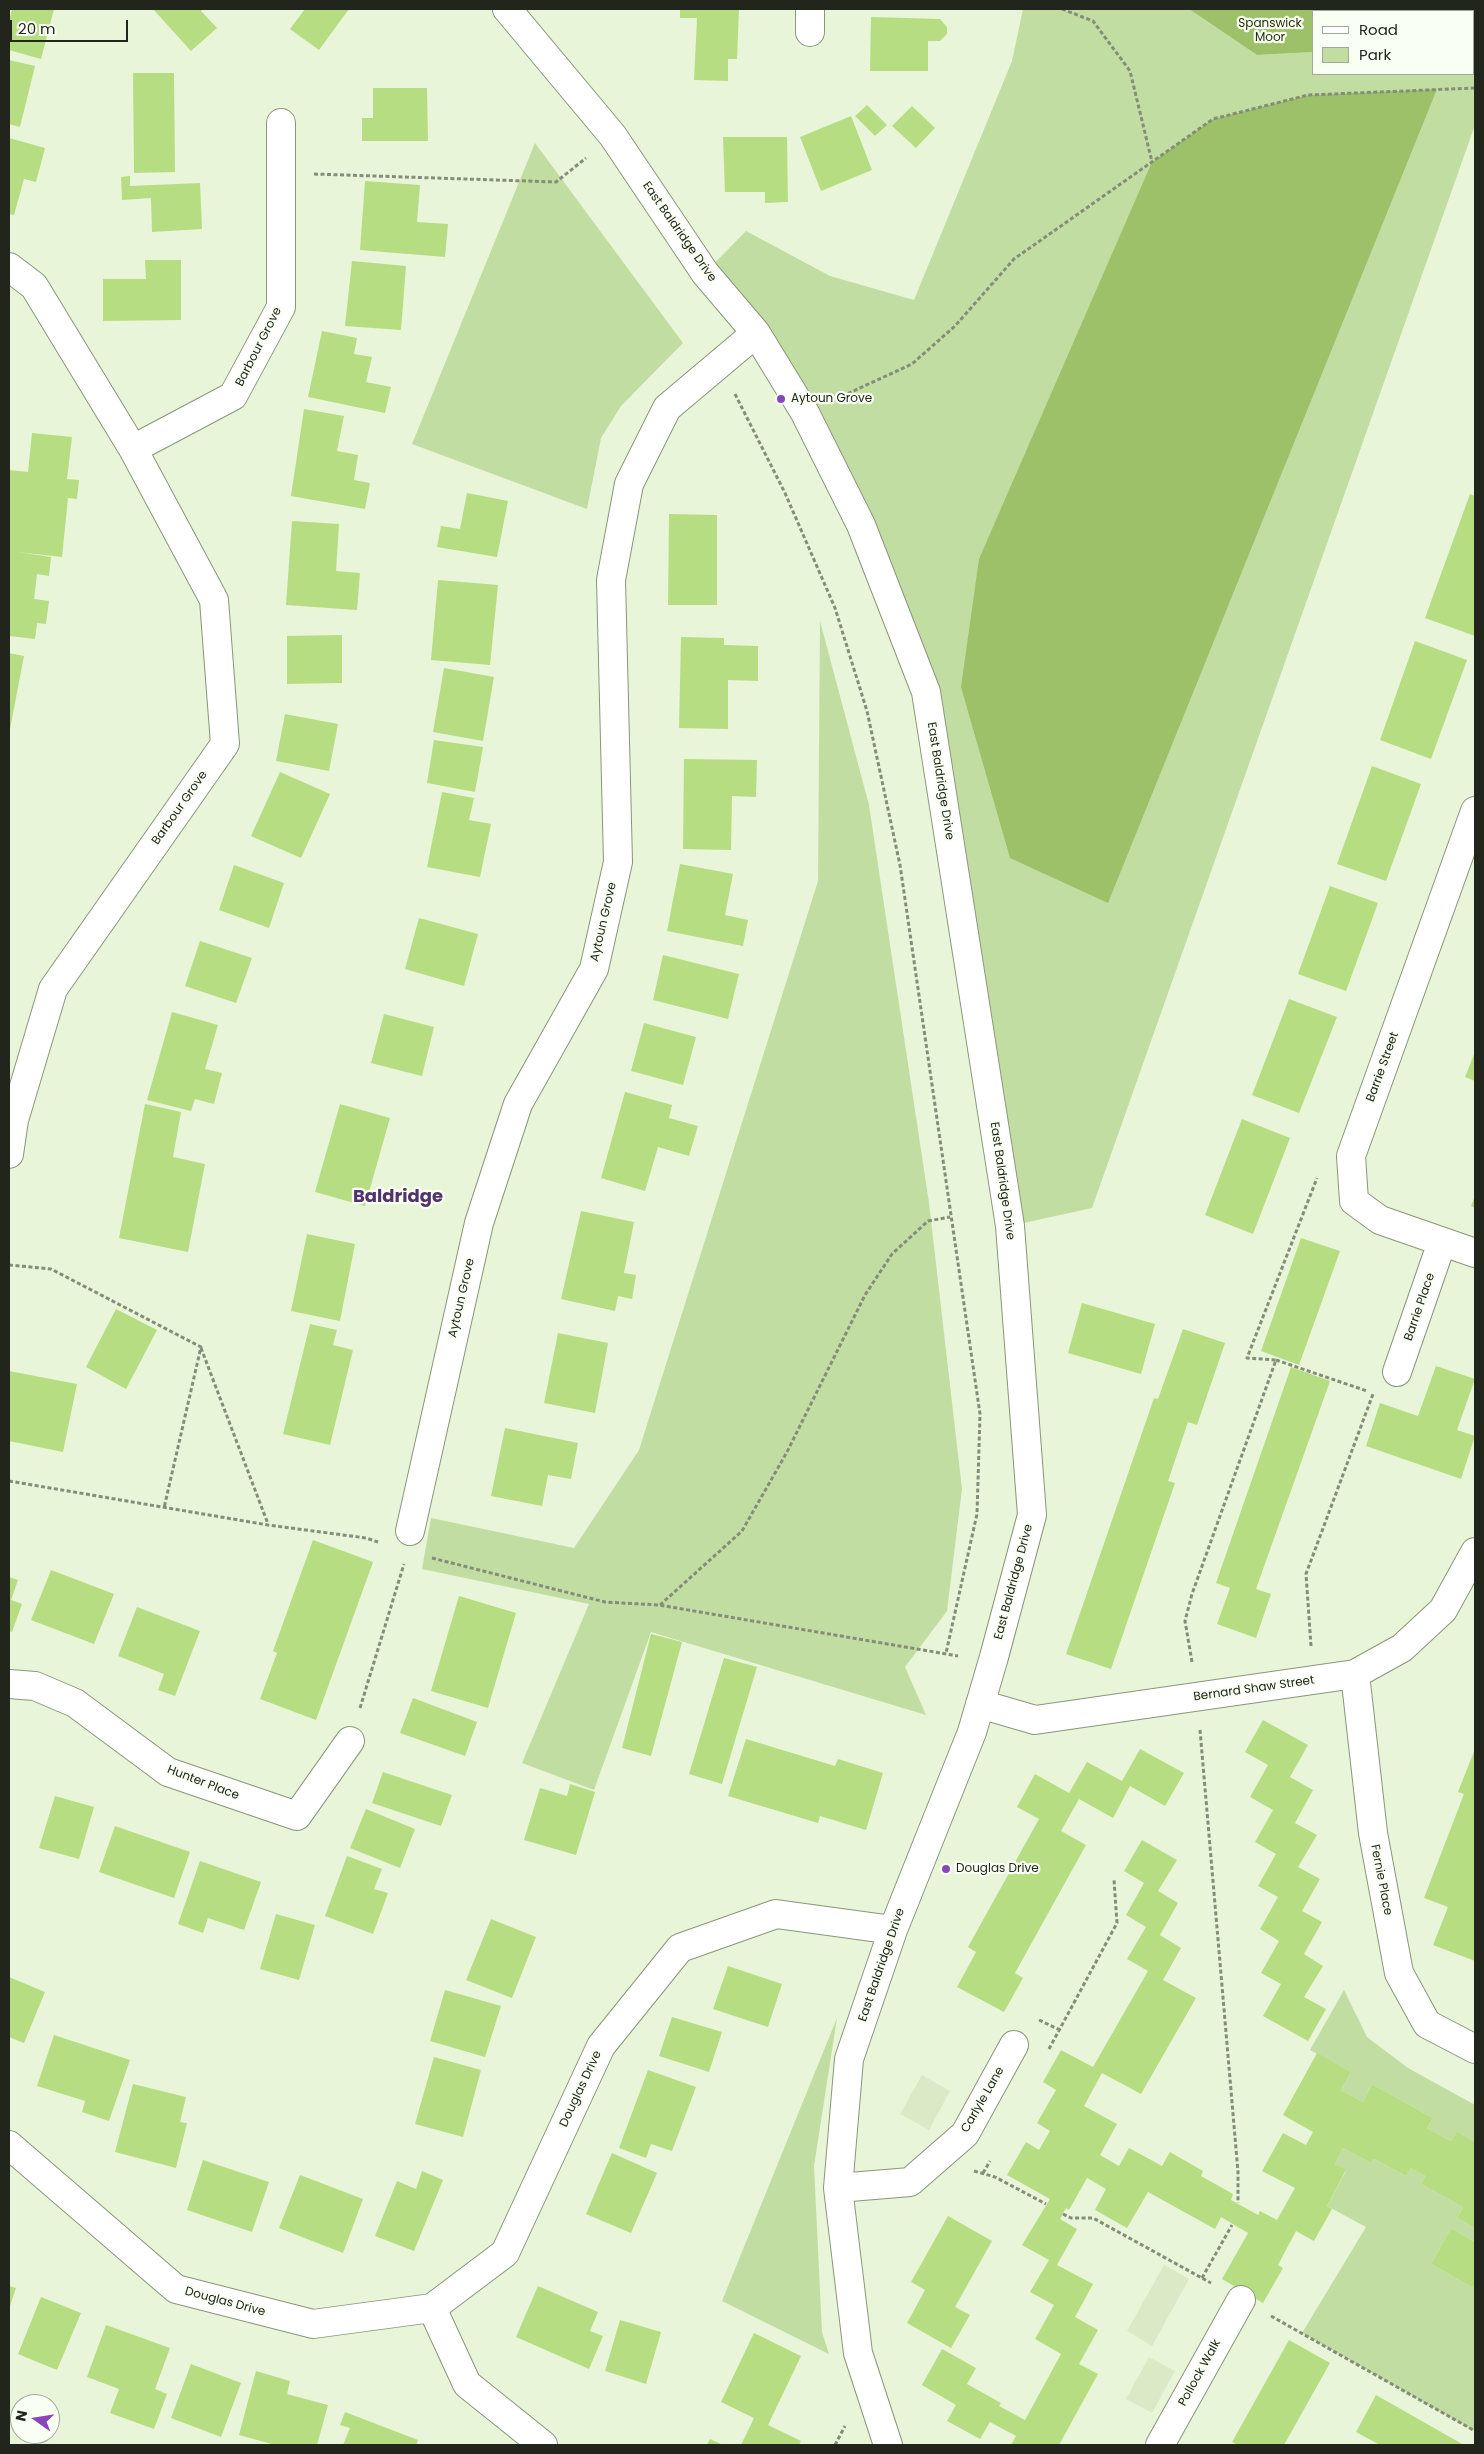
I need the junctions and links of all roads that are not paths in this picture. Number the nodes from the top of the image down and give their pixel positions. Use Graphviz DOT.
graph roads {
  1 [pos="507,9"];
  2 [pos="280,123"];
  3 [pos="9,267"];
  4 [pos="756,332"];
  5 [pos="133,449"];
  6 [pos="1475,811"];
  7 [pos="9,1154"];
  8 [pos="1442,1242"];
  9 [pos="1475,1253"];
  10 [pos="1397,1372"];
  11 [pos="409,1542"];
  12 [pos="1475,1552"];
  13 [pos="1355,1674"];
  14 [pos="9,1684"];
  15 [pos="980,1704"];
  16 [pos="350,1741"];
  17 [pos="893,1930"];
  18 [pos="1014,2045"];
  19 [pos="1475,2049"];
  20 [pos="11,2155"];
  21 [pos="838,2188"];
  22 [pos="1241,2300"];
  23 [pos="432,2308"];
  24 [pos="543,2445"];
  25 [pos="888,2445"];
  26 [pos="1160,2445"];
  1 -- 4 [label="street, East Baldridge Drive"];
  2 -- 5 [label="street, Barbour Grove"];
  3 -- 5 [label="street, Barbour Grove"];
  4 -- 11 [label="street, Aytoun Grove"];
  4 -- 15 [label="street, East Baldridge Drive"];
  5 -- 7 [label="street, Barbour Grove"];
  6 -- 8 [label="street, Barrie Street"];
  8 -- 9 [label="street, Barrie Street"];
  8 -- 10 [label="street, Barrie Place"];
  12 -- 13 [label="street, Bernard Shaw Street"];
  13 -- 15 [label="street, Bernard Shaw Street"];
  13 -- 19 [label="street, Fernie Place"];
  14 -- 16 [label="street, Hunter Place"];
  15 -- 17 [label="street, East Baldridge Drive"];
  17 -- 21 [label="street, East Baldridge Drive"];
  17 -- 23 [label="street, Douglas Drive"];
  18 -- 21 [label="street, Carlyle Lane"];
  20 -- 23 [label="street, Douglas Drive"];
  21 -- 25 [label="street, East Baldridge Drive"];
  22 -- 26 [label="street, Pollock Walk"];
  23 -- 24 [label="street"];
}
